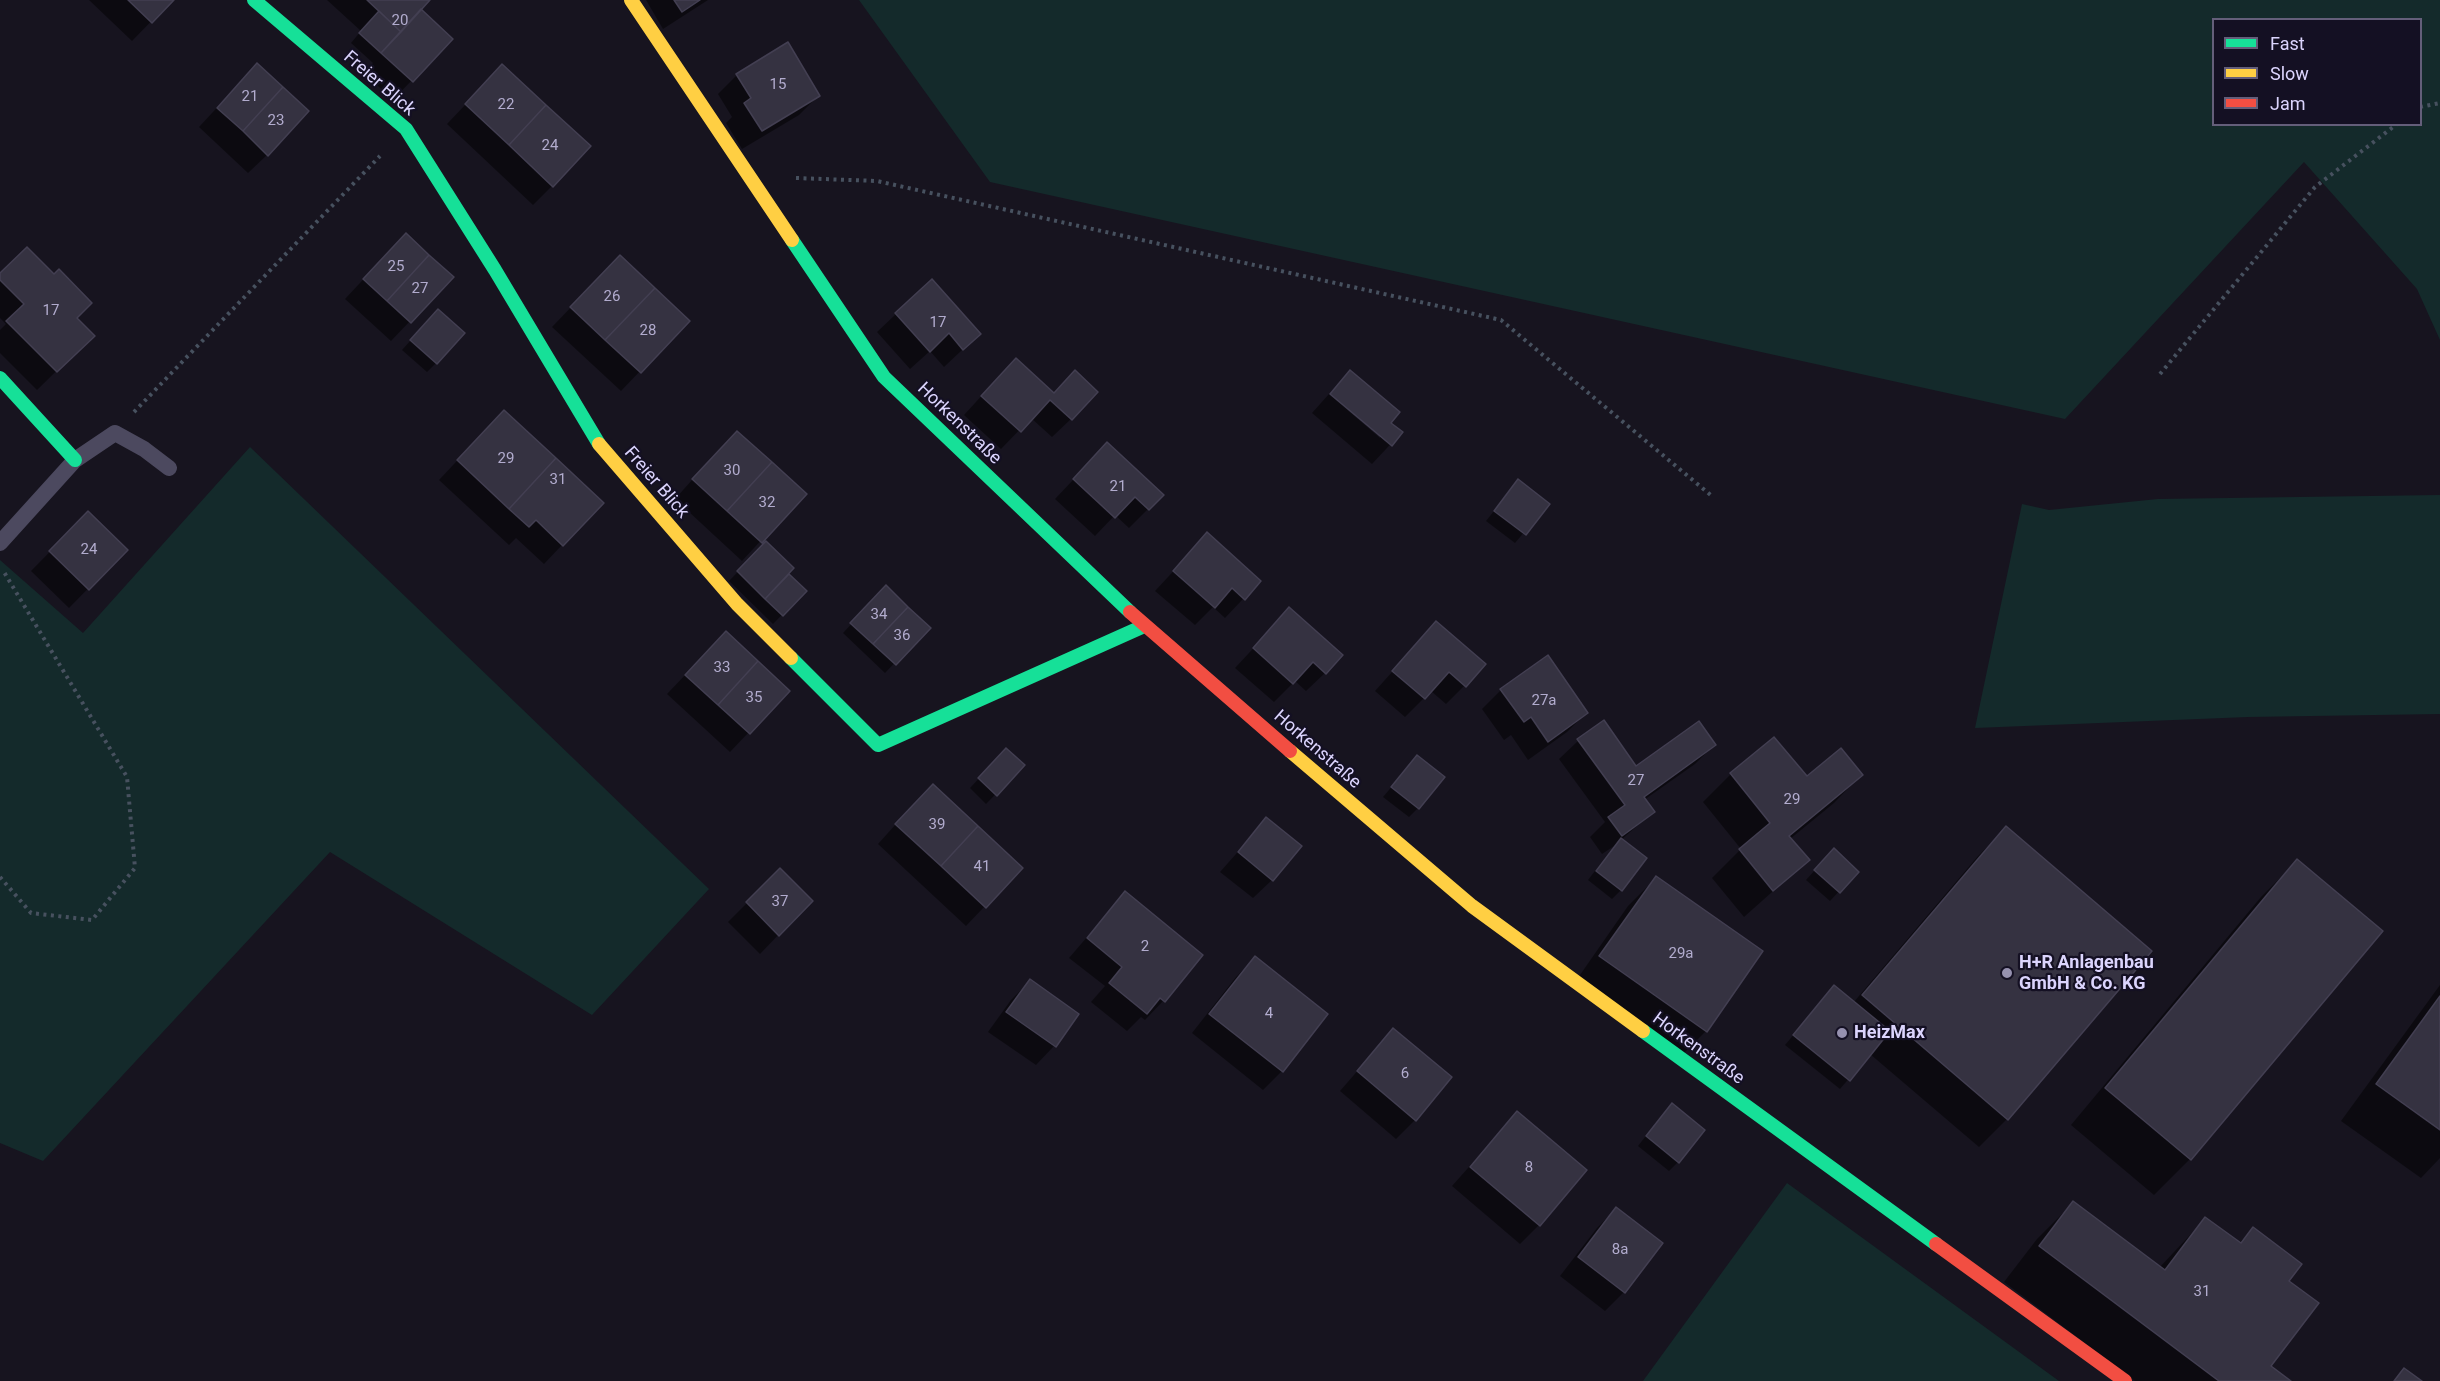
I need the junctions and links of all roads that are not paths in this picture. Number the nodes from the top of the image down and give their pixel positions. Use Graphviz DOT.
graph roads {
  1 [pos="254,0"];
  2 [pos="631,0"];
  3 [pos="0,378"];
  4 [pos="75,460"];
  5 [pos="169,468"];
  6 [pos="0,543"];
  7 [pos="1144,626"];
  8 [pos="2125,1381"];
  1 -- 7 [label="street, Freier Blick"];
  2 -- 7 [label="street, Horkenstraße"];
  3 -- 4 [label="street"];
  4 -- 5 [label="lane"];
  4 -- 6 [label="lane"];
  7 -- 8 [label="street, Horkenstraße"];
}
